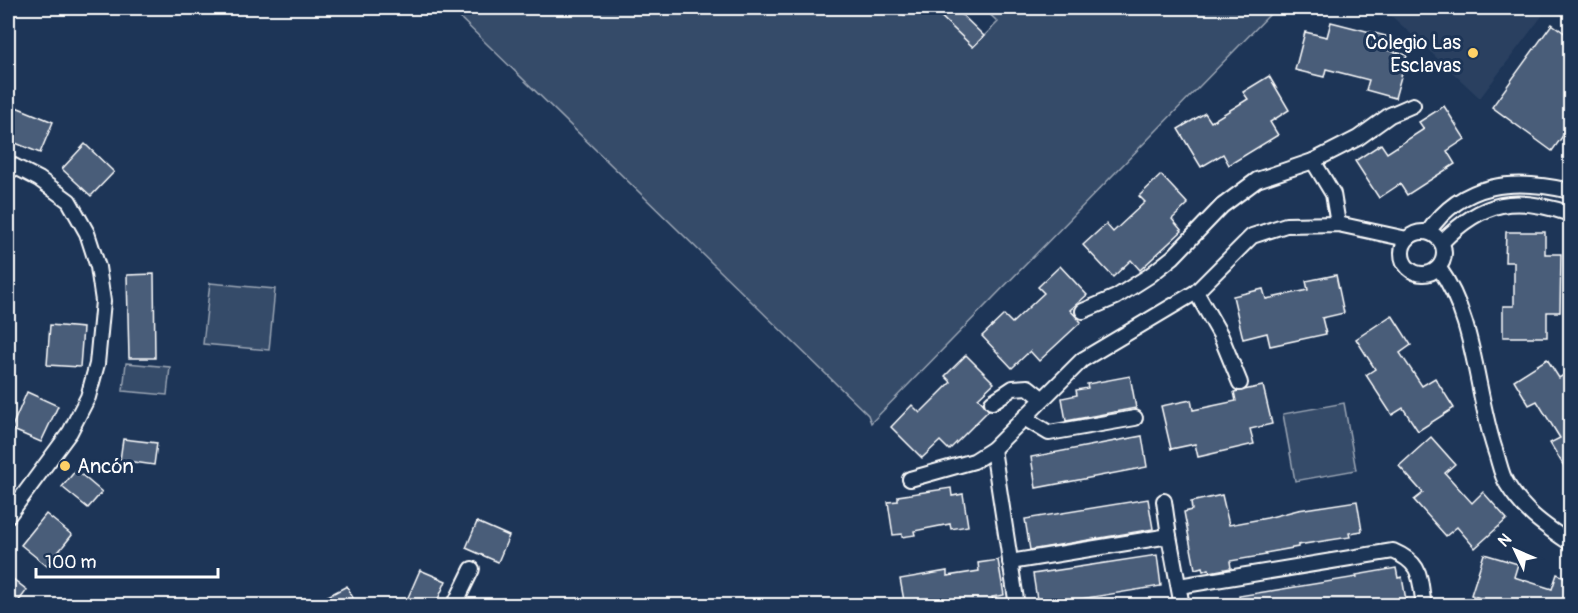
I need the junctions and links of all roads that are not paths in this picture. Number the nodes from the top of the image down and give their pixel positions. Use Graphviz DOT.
graph roads {
  1 [pos="1413,105"];
  2 [pos="1313,161"];
  3 [pos="8,163"];
  4 [pos="1570,191"];
  5 [pos="1570,214"];
  6 [pos="1338,224"];
  7 [pos="1428,232"];
  8 [pos="1407,239"];
  9 [pos="1442,242"];
  10 [pos="1438,268"];
  11 [pos="1196,292"];
  12 [pos="1083,311"];
  13 [pos="1240,383"];
  14 [pos="1043,399"];
  15 [pos="992,402"];
  16 [pos="1024,418"];
  17 [pos="1135,418"];
  18 [pos="993,449"];
  19 [pos="910,478"];
  20 [pos="1164,501"];
  21 [pos="8,516"];
  22 [pos="1169,536"];
  23 [pos="1570,543"];
  24 [pos="1010,562"];
  25 [pos="472,569"];
  26 [pos="1179,586"];
  27 [pos="454,606"];
  28 [pos="1017,606"];
  29 [pos="1182,606"];
  30 [pos="1424,606"];
  1 -- 2 [label="street"];
  2 -- 6 [label="street"];
  2 -- 12 [label="street"];
  3 -- 21 [label="street"];
  4 -- 7 [label="street"];
  5 -- 9 [label="street"];
  6 -- 8 [label="street"];
  6 -- 11 [label="street"];
  7 -- 8 [label="street"];
  7 -- 9 [label="street"];
  8 -- 10 [label="street"];
  9 -- 10 [label="street"];
  10 -- 23 [label="street"];
  11 -- 13 [label="street"];
  11 -- 14 [label="street"];
  14 -- 15 [label="street"];
  14 -- 16 [label="street"];
  16 -- 17 [label="street"];
  16 -- 18 [label="street"];
  18 -- 19 [label="street"];
  18 -- 24 [label="street"];
  20 -- 22 [label="street"];
  22 -- 24 [label="street"];
  22 -- 26 [label="street"];
  24 -- 28 [label="street"];
  25 -- 27 [label="street"];
  26 -- 29 [label="street"];
  26 -- 30 [label="street"];
}
